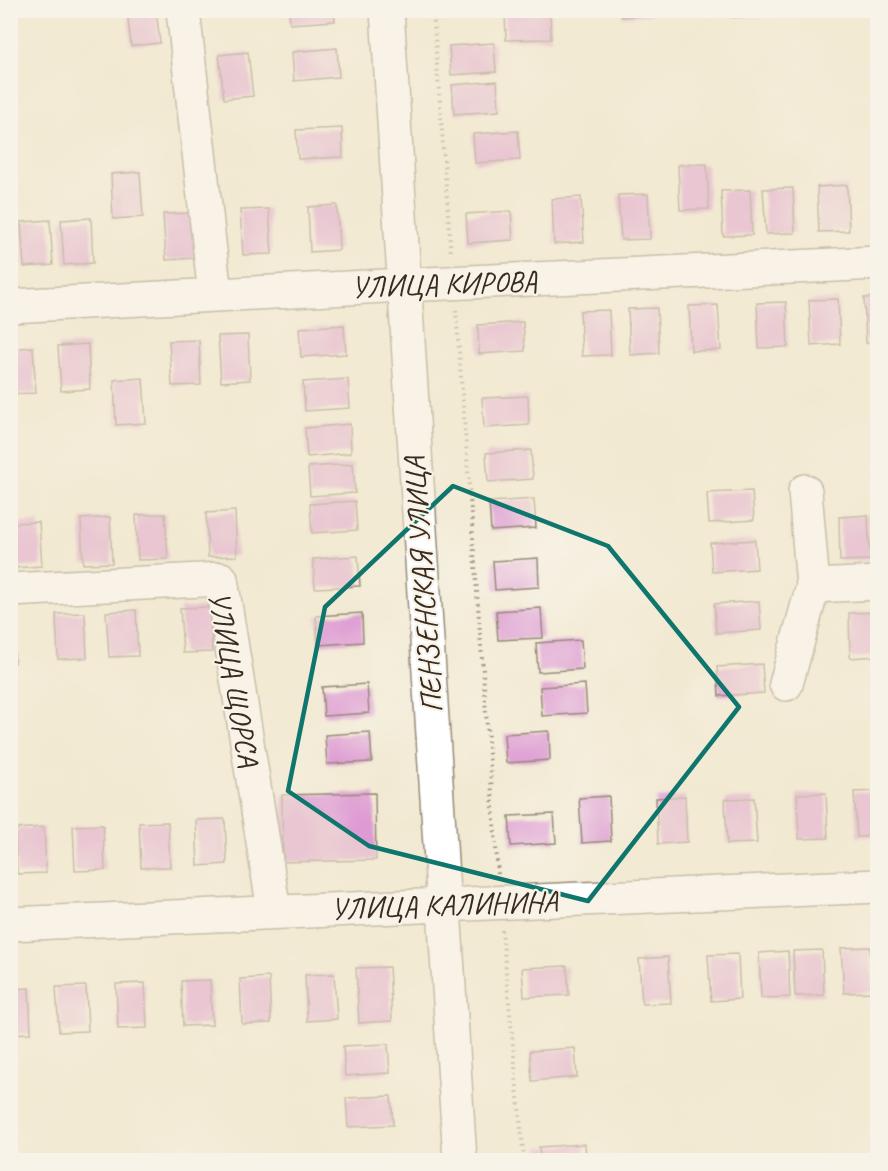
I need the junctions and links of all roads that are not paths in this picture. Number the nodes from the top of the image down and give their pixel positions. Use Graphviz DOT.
graph roads {
  1 [pos="183,10"];
  2 [pos="387,10"];
  3 [pos="878,263"];
  4 [pos="404,285"];
  5 [pos="215,295"];
  6 [pos="10,306"];
  7 [pos="805,491"];
  8 [pos="878,583"];
  9 [pos="813,586"];
  10 [pos="10,590"];
  11 [pos="786,684"];
  12 [pos="878,886"];
  13 [pos="444,906"];
  14 [pos="274,911"];
  15 [pos="10,924"];
  16 [pos="460,1161"];
  1 -- 5 [label="street"];
  2 -- 4 [label="street, ПЕНЗЕНСКАЯ УЛИЦА"];
  3 -- 4 [label="street, УЛИЦА КИРОВА"];
  4 -- 5 [label="street, УЛИЦА КИРОВА"];
  4 -- 13 [label="street, ПЕНЗЕНСКАЯ УЛИЦА"];
  5 -- 6 [label="street, УЛИЦА КИРОВА"];
  7 -- 9 [label="street"];
  8 -- 9 [label="street"];
  9 -- 11 [label="street"];
  10 -- 14 [label="street, УЛИЦА ЩОРСА"];
  12 -- 13 [label="street, УЛИЦА КАЛИНИНА"];
  13 -- 14 [label="street, УЛИЦА КАЛИНИНА"];
  13 -- 16 [label="street, ПЕНЗЕНСКАЯ УЛИЦА"];
  14 -- 15 [label="street, УЛИЦА КАЛИНИНА"];
}
